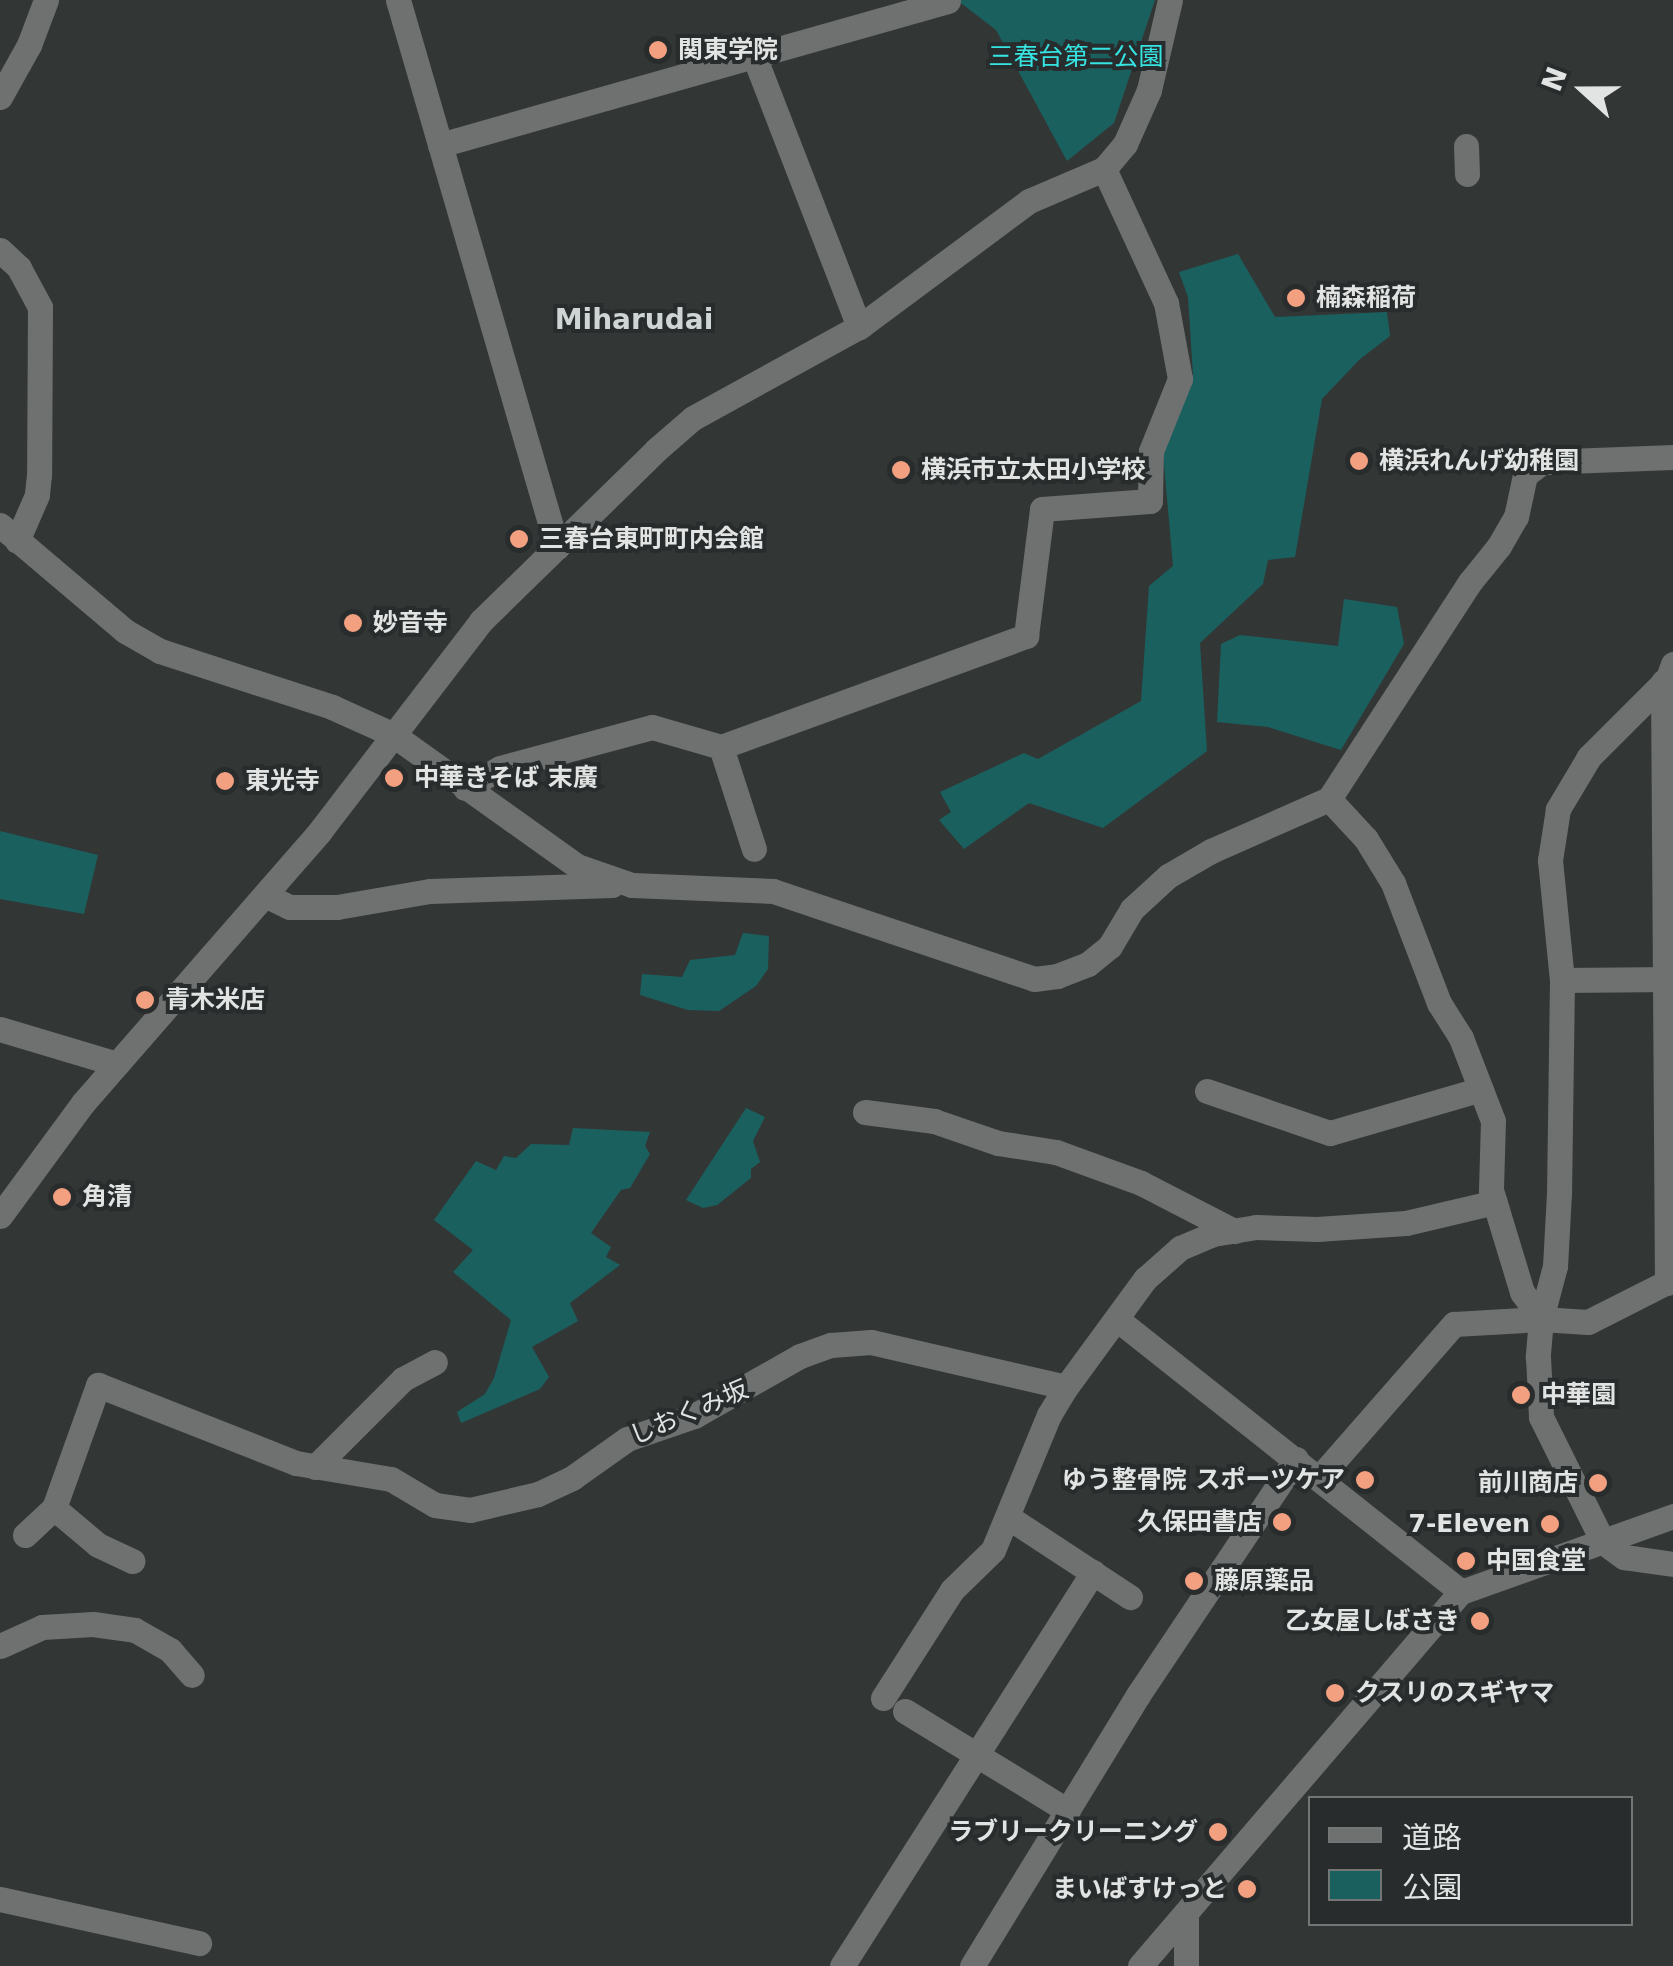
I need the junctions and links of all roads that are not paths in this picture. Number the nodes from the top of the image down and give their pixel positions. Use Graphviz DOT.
graph roads {
  1 [pos="46,0"];
  2 [pos="398,0"];
  3 [pos="1170,0"];
  4 [pos="948,2"];
  5 [pos="754,56"];
  6 [pos="0,97"];
  7 [pos="440,145"];
  8 [pos="1466,146"];
  9 [pos="1104,169"];
  10 [pos="1467,174"];
  11 [pos="0,250"];
  12 [pos="859,328"];
  13 [pos="1673,457"];
  14 [pos="9,533"];
  15 [pos="557,547"];
  16 [pos="1668,688"];
  17 [pos="392,734"];
  18 [pos="722,747"];
  19 [pos="465,788"];
  20 [pos="1329,799"];
  21 [pos="754,849"];
  22 [pos="632,885"];
  23 [pos="267,896"];
  24 [pos="1562,980"];
  25 [pos="1669,980"];
  26 [pos="0,1029"];
  27 [pos="117,1064"];
  28 [pos="1481,1089"];
  29 [pos="1207,1091"];
  30 [pos="866,1112"];
  31 [pos="1495,1202"];
  32 [pos="0,1216"];
  33 [pos="1234,1231"];
  34 [pos="1670,1281"];
  35 [pos="1540,1319"];
  36 [pos="1118,1320"];
  37 [pos="435,1362"];
  38 [pos="1066,1387"];
  39 [pos="1296,1460"];
  40 [pos="315,1467"];
  41 [pos="1319,1478"];
  42 [pos="54,1508"];
  43 [pos="1673,1516"];
  44 [pos="1008,1518"];
  45 [pos="25,1535"];
  46 [pos="1603,1542"];
  47 [pos="132,1561"];
  48 [pos="1673,1564"];
  49 [pos="1093,1572"];
  50 [pos="1462,1592"];
  51 [pos="1130,1596"];
  52 [pos="0,1646"];
  53 [pos="192,1675"];
  54 [pos="976,1755"];
  55 [pos="1068,1811"];
  56 [pos="0,1899"];
  57 [pos="1186,1916"];
  58 [pos="199,1944"];
  59 [pos="842,1966"];
  60 [pos="972,1966"];
  61 [pos="1140,1966"];
  62 [pos="1186,1966"];
  1 -- 6 [label="street"];
  2 -- 7 [label="street"];
  3 -- 9 [label="street"];
  4 -- 5 [label="street"];
  5 -- 7 [label="street"];
  5 -- 12 [label="street"];
  7 -- 15 [label="street"];
  8 -- 10 [label="street"];
  9 -- 12 [label="street"];
  9 -- 18 [label="street"];
  11 -- 14 [label="street"];
  12 -- 15 [label="street"];
  13 -- 20 [label="street"];
  14 -- 17 [label="street"];
  15 -- 17 [label="street"];
  16 -- 24 [label="street"];
  16 -- 25 [label="street"];
  17 -- 19 [label="street"];
  17 -- 23 [label="street"];
  18 -- 19 [label="street"];
  18 -- 21 [label="street"];
  19 -- 22 [label="street"];
  20 -- 22 [label="street"];
  20 -- 28 [label="street"];
  22 -- 23 [label="street"];
  23 -- 27 [label="street"];
  24 -- 25 [label="street"];
  24 -- 35 [label="street"];
  25 -- 34 [label="street"];
  26 -- 27 [label="street"];
  27 -- 32 [label="street"];
  28 -- 29 [label="street"];
  28 -- 31 [label="street"];
  30 -- 33 [label="street"];
  31 -- 33 [label="street"];
  31 -- 35 [label="street"];
  33 -- 36 [label="street"];
  34 -- 35 [label="street"];
  35 -- 41 [label="street"];
  35 -- 46 [label="street"];
  36 -- 38 [label="street"];
  36 -- 39 [label="street"];
  37 -- 40 [label="street"];
  38 -- 40 [label="street, しおくみ坂"];
  38 -- 44 [label="street"];
  39 -- 41 [label="street"];
  39 -- 55 [label="street"];
  40 -- 42 [label="street, しおくみ坂"];
  41 -- 50 [label="street"];
  42 -- 45 [label="street"];
  42 -- 47 [label="street"];
  43 -- 46 [label="street"];
  44 -- 49 [label="street"];
  44 -- 54 [label="street"];
  46 -- 48 [label="street"];
  46 -- 50 [label="street"];
  49 -- 51 [label="street"];
  49 -- 54 [label="street"];
  50 -- 57 [label="street"];
  52 -- 53 [label="street"];
  54 -- 55 [label="street"];
  54 -- 59 [label="street"];
  55 -- 60 [label="street"];
  56 -- 58 [label="street"];
  57 -- 61 [label="street"];
  57 -- 62 [label="street"];
}
